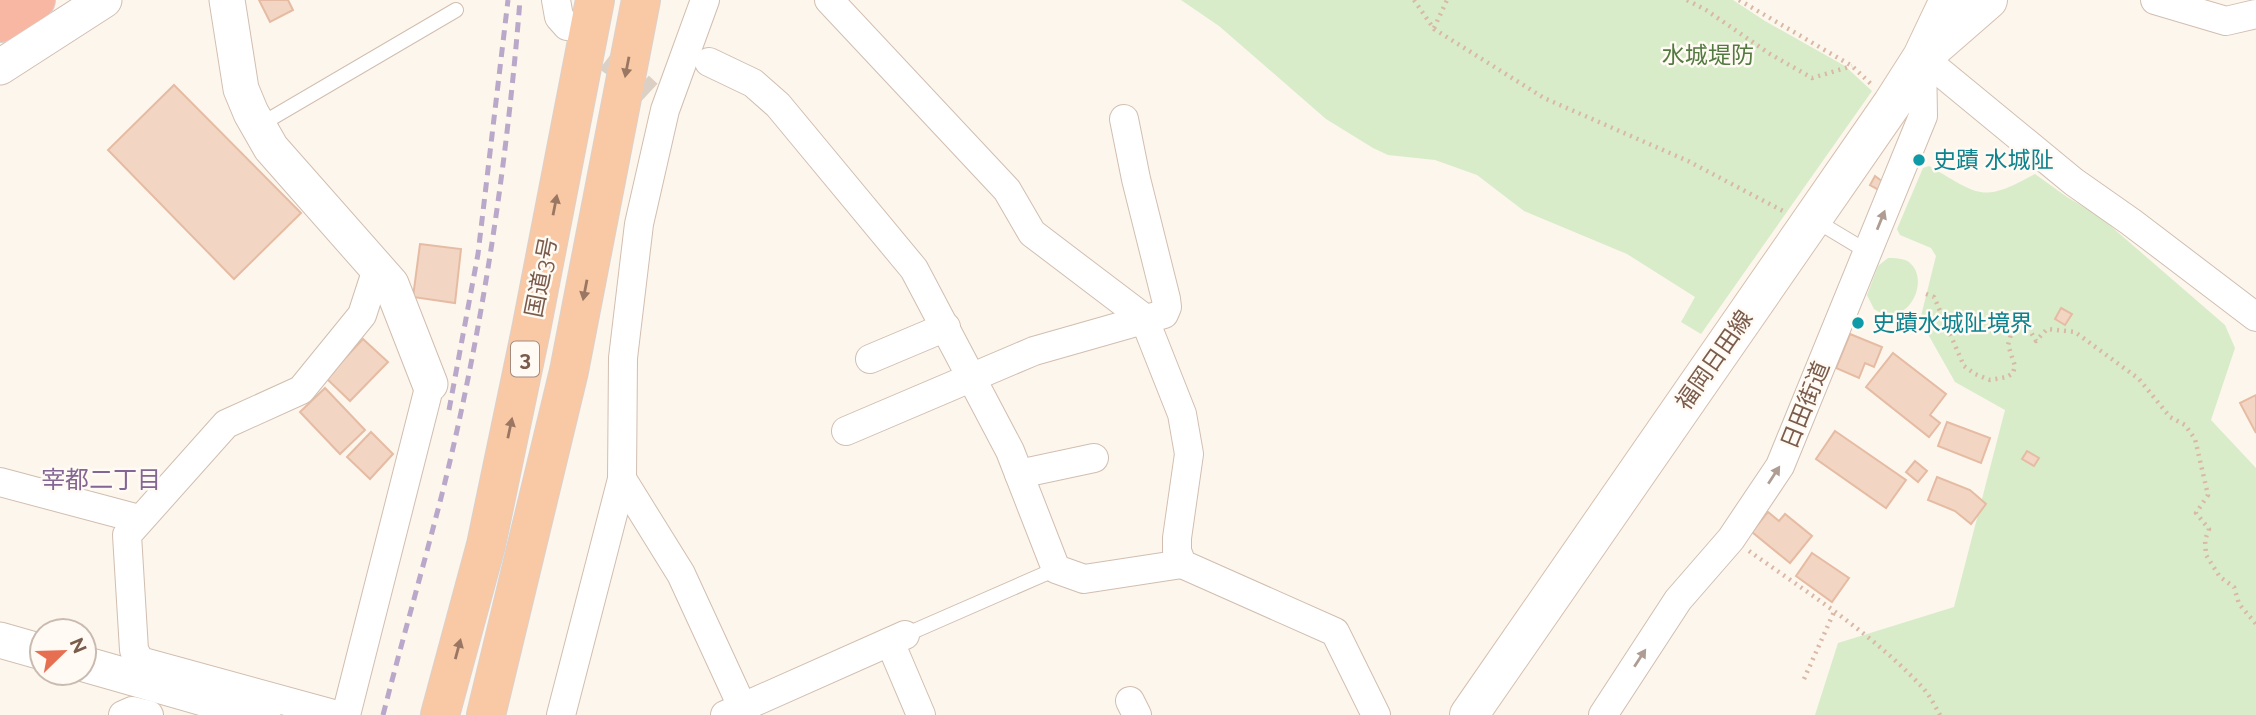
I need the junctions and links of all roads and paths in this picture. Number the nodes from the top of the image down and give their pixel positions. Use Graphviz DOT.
graph roads {
  1 [pos="36,0"];
  2 [pos="104,0"];
  3 [pos="556,0"];
  4 [pos="595,0"];
  5 [pos="641,0"];
  6 [pos="705,0"];
  7 [pos="829,0"];
  8 [pos="1414,0"];
  9 [pos="1447,0"];
  10 [pos="1686,0"];
  11 [pos="1739,0"];
  12 [pos="1949,0"];
  13 [pos="1988,0"];
  14 [pos="2155,0"];
  15 [pos="234,2"];
  16 [pos="456,10"];
  17 [pos="2256,14"];
  18 [pos="0,23"];
  19 [pos="567,26"];
  20 [pos="1434,29"];
  21 [pos="1922,57"];
  22 [pos="709,62"];
  23 [pos="1852,66"];
  24 [pos="0,67"];
  25 [pos="1892,104"];
  26 [pos="1124,119"];
  27 [pos="258,126"];
  28 [pos="1809,223"];
  29 [pos="1868,252"];
  30 [pos="377,269"];
  31 [pos="1926,294"];
  32 [pos="2256,317"];
  33 [pos="1144,318"];
  34 [pos="946,327"];
  35 [pos="870,359"];
  36 [pos="972,376"];
  37 [pos="430,384"];
  38 [pos="846,431"];
  39 [pos="1094,458"];
  40 [pos="1018,474"];
  41 [pos="622,479"];
  42 [pos="0,482"];
  43 [pos="539,503"];
  44 [pos="139,519"];
  45 [pos="1731,539"];
  46 [pos="1182,564"];
  47 [pos="1056,569"];
  48 [pos="1834,612"];
  49 [pos="2256,624"];
  50 [pos="897,638"];
  51 [pos="0,640"];
  52 [pos="28,648"];
  53 [pos="98,668"];
  54 [pos="1804,679"];
  55 [pos="738,712"];
  56 [pos="123,715"];
  57 [pos="149,715"];
  58 [pos="263,715"];
  59 [pos="337,715"];
  60 [pos="346,715"];
  61 [pos="440,715"];
  62 [pos="486,715"];
  63 [pos="511,715"];
  64 [pos="561,715"];
  65 [pos="921,715"];
  66 [pos="1376,715"];
  67 [pos="1469,715"];
  68 [pos="1603,715"];
  69 [pos="1940,715"];
  1 -- 18 [label="highway"];
  2 -- 24 [label="street"];
  3 -- 19 [label="street"];
  61 -- 4 [label="highway, 国道3号 / 3, one-way"];
  5 -- 43 [label="highway, 国道3号 / 3, one-way"];
  6 -- 41 [label="street"];
  7 -- 33 [label="street"];
  8 -- 20 [label="path"];
  9 -- 20 [label="path"];
  10 -- 23 [label="path"];
  11 -- 23 [label="path"];
  12 -- 21 [label="main road, 福岡日田線"];
  13 -- 21 [label="main road"];
  14 -- 17 [label="street"];
  15 -- 27 [label="street"];
  16 -- 27 [label="lane"];
  20 -- 28 [label="path"];
  21 -- 25 [label="main road, 福岡日田線"];
  29 -- 21 [label="street, 日田街道, one-way"];
  21 -- 32 [label="street"];
  22 -- 34 [label="street"];
  23 -- 25 [label="path"];
  25 -- 28 [label="main road, 福岡日田線"];
  26 -- 33 [label="street"];
  27 -- 30 [label="street"];
  28 -- 29 [label="lane"];
  28 -- 67 [label="main road, 福岡日田線"];
  45 -- 29 [label="street, 日田街道, one-way"];
  30 -- 37 [label="street"];
  30 -- 44 [label="street"];
  31 -- 49 [label="path"];
  33 -- 36 [label="street"];
  33 -- 46 [label="street"];
  34 -- 35 [label="street"];
  34 -- 36 [label="street"];
  36 -- 38 [label="street"];
  36 -- 40 [label="street"];
  37 -- 60 [label="street"];
  39 -- 40 [label="street"];
  40 -- 47 [label="street"];
  41 -- 55 [label="street"];
  41 -- 64 [label="street"];
  42 -- 44 [label="street"];
  43 -- 62 [label="highway, 国道3号 / 3"];
  43 -- 63 [label="highway"];
  44 -- 59 [label="street"];
  45 -- 48 [label="path"];
  68 -- 45 [label="street, 日田街道, one-way"];
  46 -- 47 [label="street"];
  46 -- 66 [label="street"];
  47 -- 50 [label="lane"];
  48 -- 54 [label="path"];
  48 -- 69 [label="path"];
  50 -- 55 [label="street"];
  50 -- 65 [label="street"];
  51 -- 52 [label="street"];
  53 -- 58 [label="street"];
  56 -- 57 [label="street"];
}
